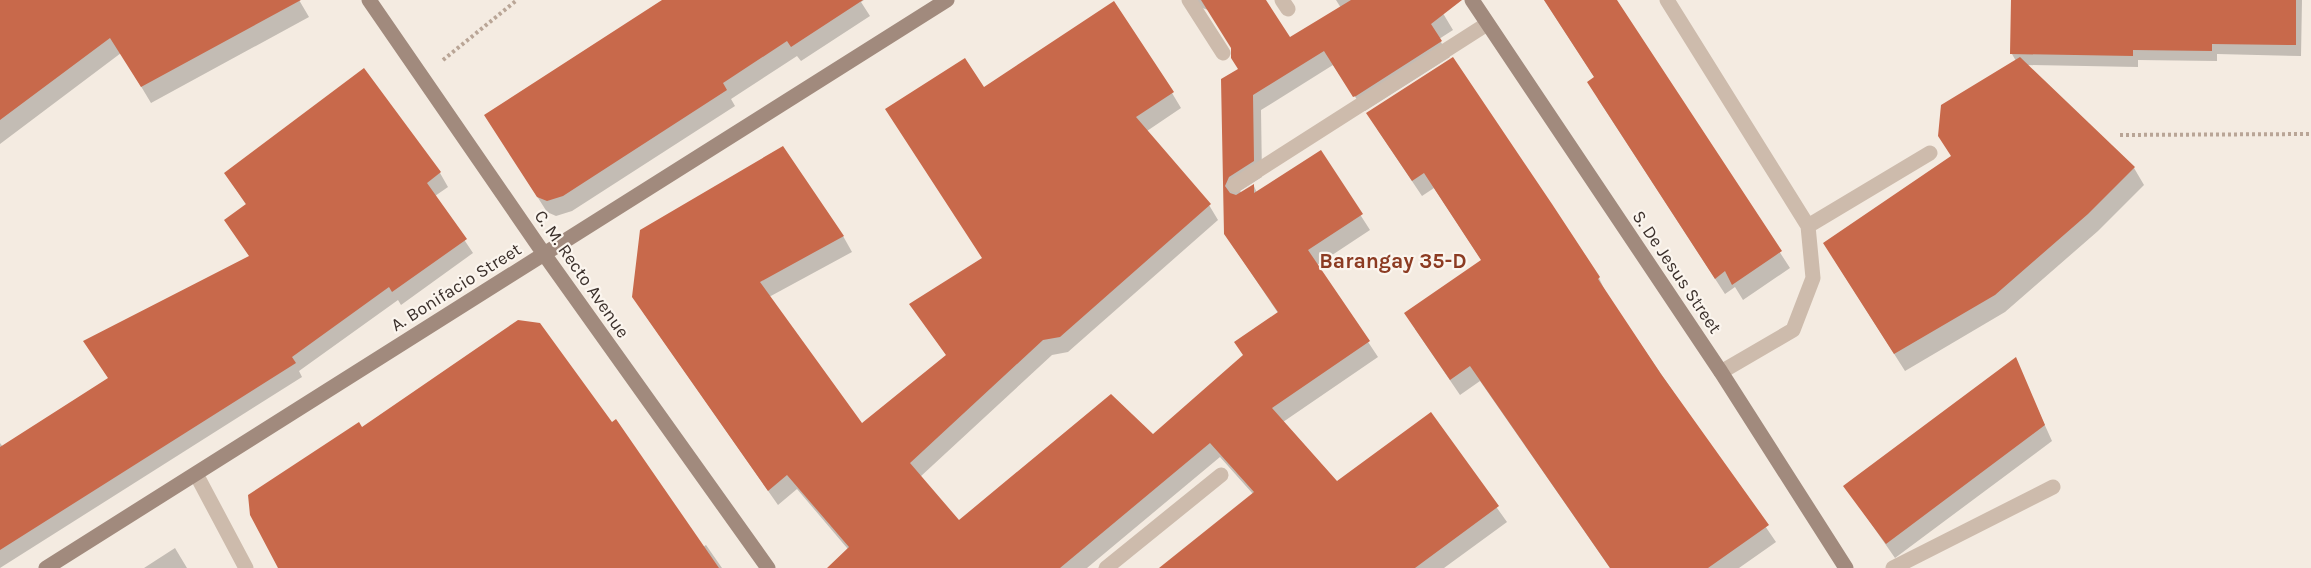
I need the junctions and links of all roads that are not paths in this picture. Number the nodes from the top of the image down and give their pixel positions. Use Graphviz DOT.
graph roads {
  1 [pos="369,0"];
  2 [pos="947,0"];
  3 [pos="1189,0"];
  4 [pos="1472,0"];
  5 [pos="1667,0"];
  6 [pos="1487,24"];
  7 [pos="1223,53"];
  8 [pos="1930,153"];
  9 [pos="1235,185"];
  10 [pos="1808,226"];
  11 [pos="544,254"];
  12 [pos="1721,372"];
  13 [pos="196,474"];
  14 [pos="1221,475"];
  15 [pos="2053,487"];
  16 [pos="46,568"];
  17 [pos="246,568"];
  18 [pos="768,568"];
  19 [pos="1106,568"];
  20 [pos="1846,568"];
  21 [pos="1893,568"];
  1 -- 11 [label="street, C. M. Recto Avenue"];
  2 -- 11 [label="street, A. Bonifacio Street"];
  3 -- 7 [label="street"];
  4 -- 6 [label="street, S. De Jesus Street"];
  5 -- 10 [label="street"];
  6 -- 9 [label="street"];
  6 -- 12 [label="street, S. De Jesus Street"];
  8 -- 10 [label="street"];
  10 -- 12 [label="street"];
  11 -- 13 [label="street, A. Bonifacio Street"];
  11 -- 18 [label="street, C. M. Recto Avenue"];
  12 -- 20 [label="street, S. De Jesus Street"];
  13 -- 16 [label="street, A. Bonifacio Street"];
  13 -- 17 [label="street"];
  14 -- 19 [label="street"];
  15 -- 21 [label="street"];
}
